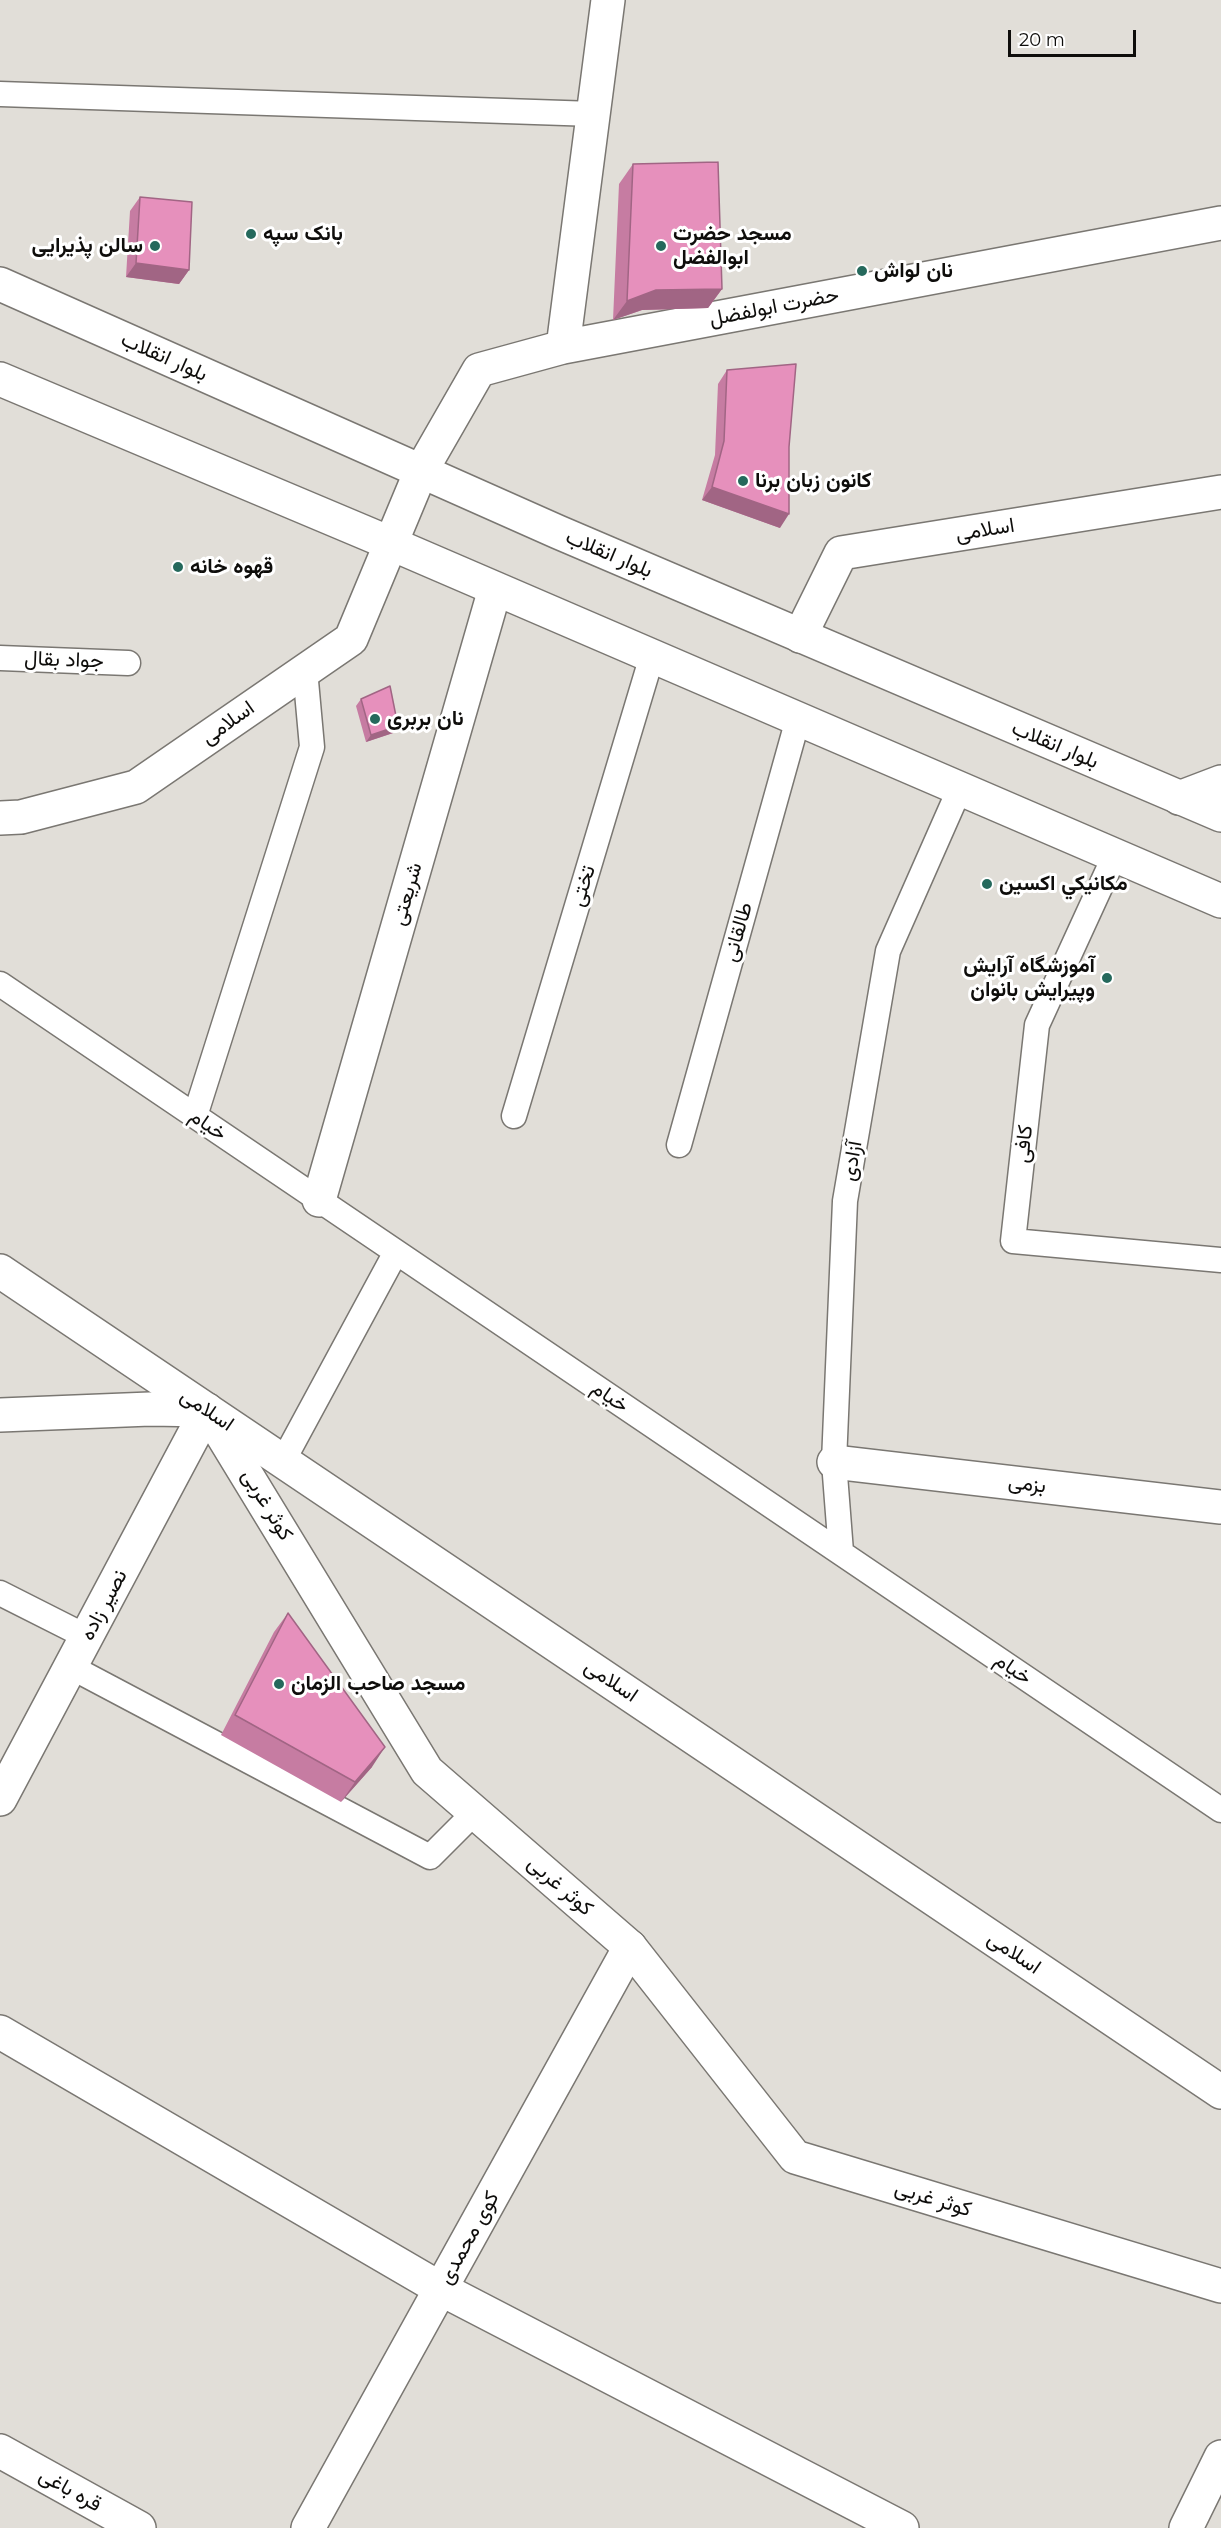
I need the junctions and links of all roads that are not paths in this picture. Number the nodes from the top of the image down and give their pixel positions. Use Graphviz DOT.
graph roads {
  1 [pos="616,1"];
  2 [pos="0,94"];
  3 [pos="594,114"];
  4 [pos="1221,223"];
  5 [pos="0,284"];
  6 [pos="563,347"];
  7 [pos="0,379"];
  8 [pos="421,471"];
  9 [pos="1221,492"];
  10 [pos="392,544"];
  11 [pos="495,589"];
  12 [pos="800,636"];
  13 [pos="651,656"];
  14 [pos="0,658"];
  15 [pos="128,663"];
  16 [pos="305,670"];
  17 [pos="798,719"];
  18 [pos="1221,782"];
  19 [pos="960,788"];
  20 [pos="1179,798"];
  21 [pos="1221,815"];
  22 [pos="0,818"];
  23 [pos="1115,855"];
  24 [pos="1221,901"];
  25 [pos="0,984"];
  26 [pos="195,1116"];
  27 [pos="514,1116"];
  28 [pos="679,1145"];
  29 [pos="319,1200"];
  30 [pos="396,1252"];
  31 [pos="1221,1260"];
  32 [pos="0,1271"];
  33 [pos="207,1410"];
  34 [pos="0,1415"];
  35 [pos="283,1461"];
  36 [pos="834,1462"];
  37 [pos="1221,1507"];
  38 [pos="841,1552"];
  39 [pos="0,1593"];
  40 [pos="87,1637"];
  41 [pos="71,1667"];
  42 [pos="5,1779"];
  43 [pos="1221,1810"];
  44 [pos="475,1812"];
  45 [pos="630,1947"];
  46 [pos="0,2032"];
  47 [pos="1221,2092"];
  48 [pos="1221,2286"];
  49 [pos="441,2289"];
  50 [pos="0,2451"];
  51 [pos="1221,2457"];
  52 [pos="139,2528"];
  53 [pos="308,2528"];
  54 [pos="902,2528"];
  55 [pos="1186,2528"];
  1 -- 3 [label="street"];
  2 -- 3 [label="lane"];
  3 -- 6 [label="street"];
  4 -- 6 [label="street, حضرت ابولفضل"];
  5 -- 8 [label="street, بلوار انقلاب"];
  6 -- 8 [label="street, حضرت ابولفضل"];
  7 -- 10 [label="street"];
  8 -- 10 [label="street, حضرت ابولفضل"];
  8 -- 12 [label="street, بلوار انقلاب"];
  9 -- 12 [label="street, اسلامی"];
  10 -- 11 [label="street"];
  10 -- 16 [label="street, اسلامی"];
  11 -- 13 [label="street"];
  11 -- 29 [label="street, شریعتی"];
  12 -- 20 [label="street, بلوار انقلاب"];
  13 -- 17 [label="street"];
  13 -- 27 [label="lane, تختی"];
  14 -- 15 [label="lane, جواد بقال"];
  16 -- 22 [label="street, اسلامی"];
  16 -- 26 [label="lane"];
  17 -- 19 [label="street"];
  17 -- 28 [label="lane, طالقانی"];
  18 -- 20 [label="street"];
  19 -- 23 [label="street"];
  19 -- 36 [label="lane, آزادی"];
  20 -- 21 [label="street, بلوار انقلاب"];
  23 -- 24 [label="street"];
  23 -- 31 [label="lane, کافی"];
  25 -- 26 [label="lane, خیام"];
  26 -- 29 [label="lane, خیام"];
  29 -- 30 [label="lane, خیام"];
  30 -- 35 [label="lane"];
  30 -- 38 [label="lane, خیام"];
  32 -- 33 [label="street, اسلامی"];
  33 -- 34 [label="street"];
  33 -- 35 [label="street, اسلامی"];
  33 -- 40 [label="street, نصیر زاده"];
  33 -- 44 [label="street, کوثر غربی"];
  35 -- 47 [label="street, اسلامی"];
  36 -- 37 [label="street, بزمی"];
  36 -- 38 [label="lane, آزادی"];
  38 -- 43 [label="lane, خیام"];
  39 -- 40 [label="lane"];
  40 -- 41 [label="street, نصیر زاده"];
  41 -- 42 [label="street, نصیر زاده"];
  41 -- 44 [label="lane"];
  44 -- 45 [label="street, کوثر غربی"];
  45 -- 48 [label="street, کوثر غربی"];
  45 -- 49 [label="street, کوی محمدی"];
  46 -- 49 [label="street"];
  49 -- 53 [label="street, کوی محمدی"];
  49 -- 54 [label="street"];
  50 -- 52 [label="street, قره باغی"];
  51 -- 55 [label="street"];
}
